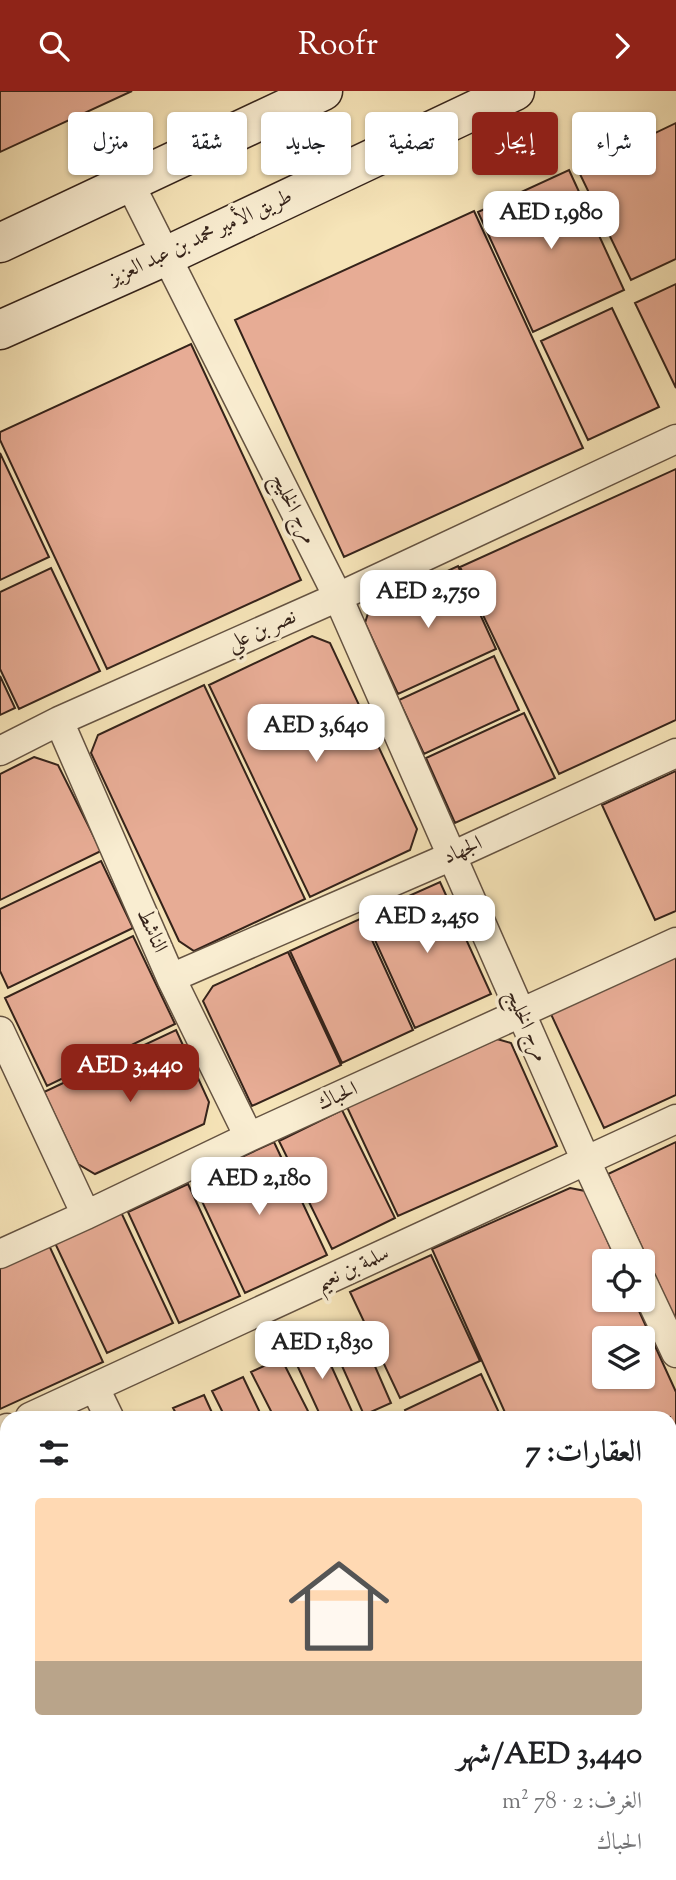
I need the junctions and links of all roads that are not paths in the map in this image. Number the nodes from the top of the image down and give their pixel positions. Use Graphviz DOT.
graph roads {
  1 [pos="516,91"];
  2 [pos="309,94"];
  3 [pos="130,184"];
  4 [pos="0,243"];
  5 [pos="166,255"];
  6 [pos="0,330"];
  7 [pos="676,439"];
  8 [pos="338,597"];
  9 [pos="59,722"];
  10 [pos="0,751"];
  11 [pos="676,753"];
  12 [pos="452,856"];
  13 [pos="676,942"];
  14 [pos="171,978"];
  15 [pos="521,1014"];
  16 [pos="0,1031"];
  17 [pos="676,1119"];
  18 [pos="248,1137"];
  19 [pos="586,1161"];
  20 [pos="86,1215"];
  21 [pos="627,1249"];
  22 [pos="0,1254"];
  23 [pos="655,1309"];
  24 [pos="676,1353"];
  25 [pos="95,1388"];
  26 [pos="43,1411"];
  27 [pos="106,1411"];
  1 -- 5 [label="main road, طريق الأمير محمد بن عبد العزيز"];
  2 -- 3 [label="main road"];
  3 -- 4 [label="main road"];
  3 -- 5 [label="street, مرج الخليج"];
  5 -- 6 [label="main road, طريق الأمير محمد بن عبد العزيز"];
  5 -- 8 [label="street, مرج الخليج"];
  7 -- 8 [label="street, نصر بن علي"];
  8 -- 9 [label="street, نصر بن علي"];
  8 -- 12 [label="street, مرج الخليج"];
  9 -- 10 [label="street, نصر بن علي"];
  9 -- 14 [label="street, الناشط"];
  11 -- 12 [label="street, الجهاد"];
  12 -- 14 [label="street, الجهاد"];
  12 -- 15 [label="street, مرج الخليج"];
  13 -- 15 [label="street, الحباك"];
  14 -- 18 [label="street, الناشط"];
  15 -- 18 [label="street, الحباك"];
  15 -- 19 [label="street, مرج الخليج"];
  16 -- 20 [label="street"];
  17 -- 19 [label="street, سلمة بن نعيم"];
  18 -- 20 [label="street, الحباك"];
  19 -- 21 [label="street, مرج الخليج"];
  19 -- 25 [label="street, سلمة بن نعيم"];
  20 -- 22 [label="street, الحباك"];
  23 -- 24 [label="street"];
  25 -- 26 [label="street, سلمة بن نعيم"];
  25 -- 27 [label="street"];
}
